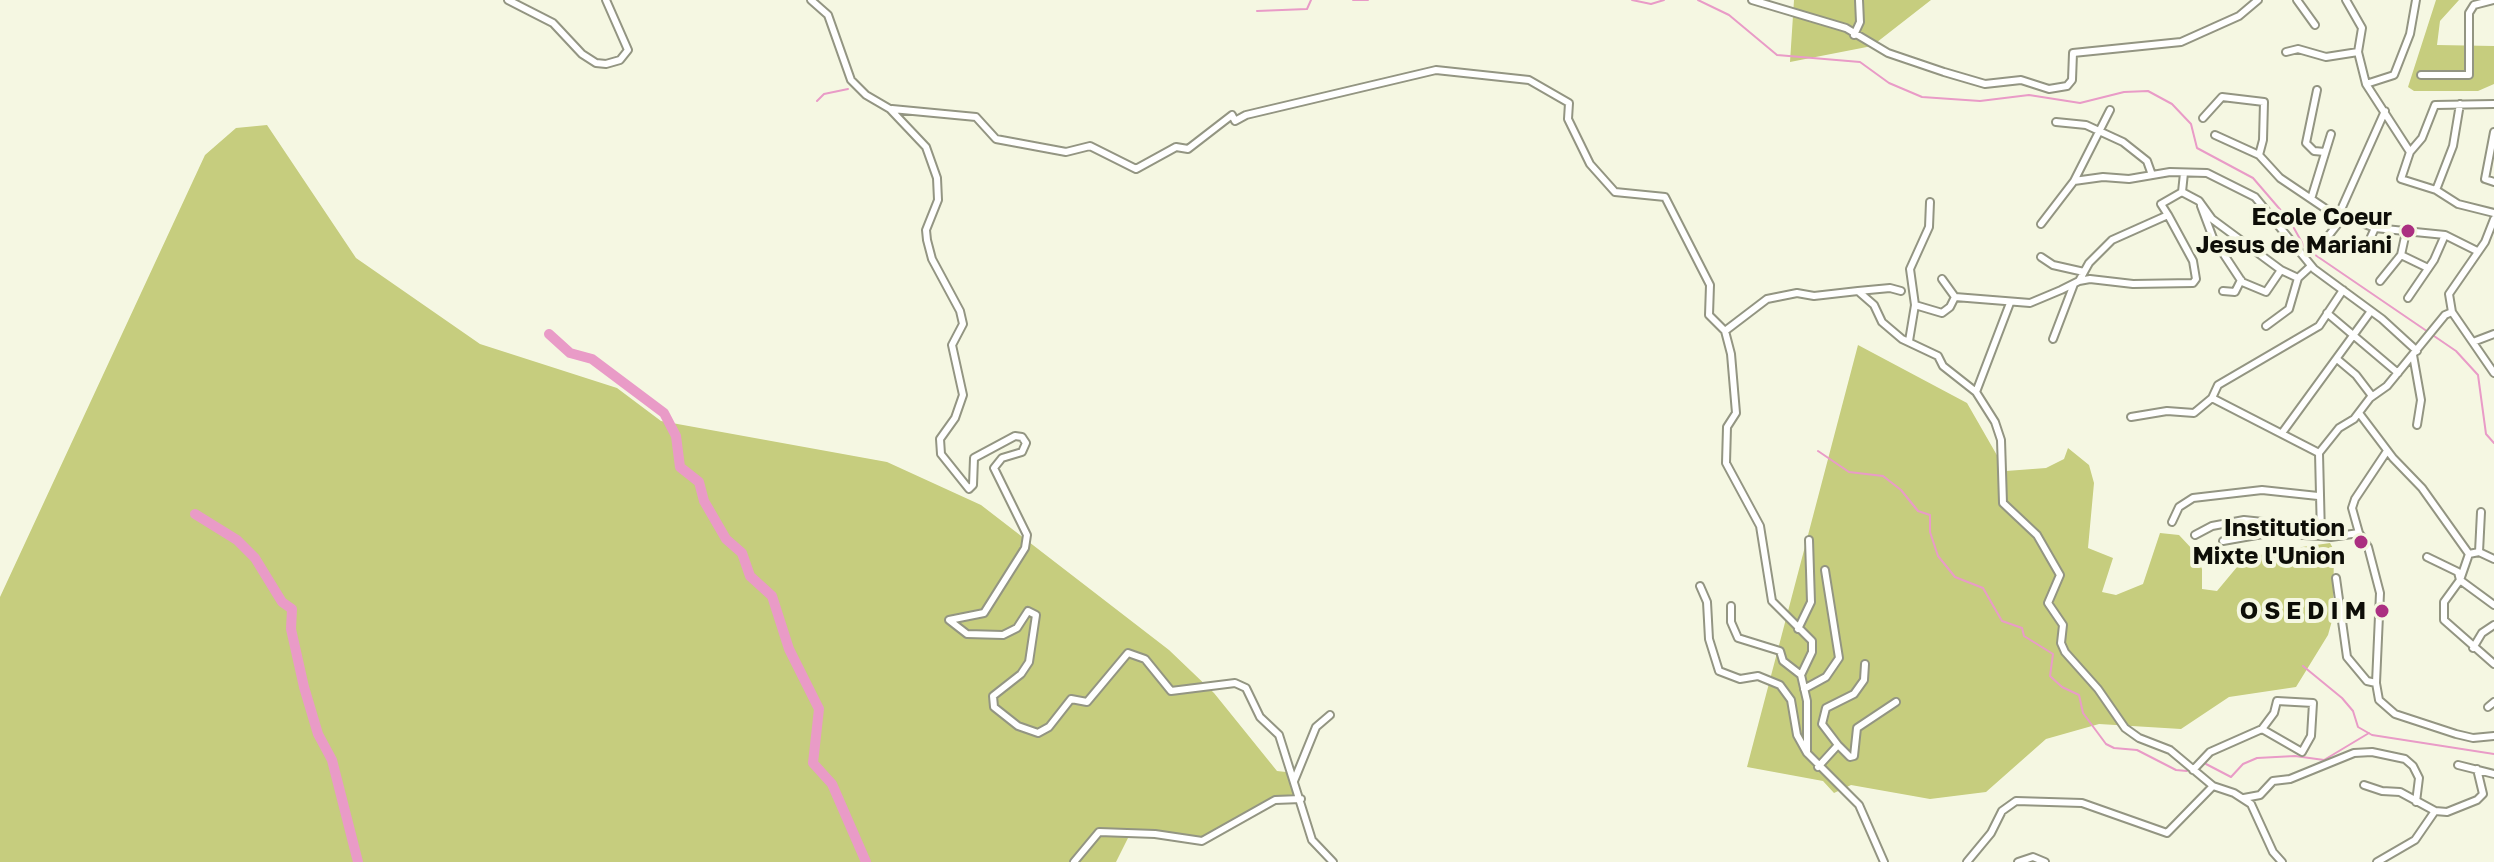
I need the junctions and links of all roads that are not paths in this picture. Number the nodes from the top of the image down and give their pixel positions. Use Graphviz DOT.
graph roads {
  1 [pos="508,0"];
  2 [pos="606,0"];
  3 [pos="811,0"];
  4 [pos="1752,0"];
  5 [pos="1859,0"];
  6 [pos="2258,0"];
  7 [pos="2297,0"];
  8 [pos="2346,0"];
  9 [pos="2416,0"];
  10 [pos="2493,0"];
  11 [pos="2315,25"];
  12 [pos="1854,35"];
  13 [pos="2286,52"];
  14 [pos="2358,52"];
  15 [pos="2421,75"];
  16 [pos="2366,84"];
  17 [pos="2317,90"];
  18 [pos="2460,104"];
  19 [pos="2494,104"];
  20 [pos="890,109"];
  21 [pos="2110,110"];
  22 [pos="2385,111"];
  23 [pos="2203,118"];
  24 [pos="2056,122"];
  25 [pos="2494,132"];
  26 [pos="2101,133"];
  27 [pos="2331,134"];
  28 [pos="2215,135"];
  29 [pos="2325,152"];
  30 [pos="2410,152"];
  31 [pos="2259,155"];
  32 [pos="2184,173"];
  33 [pos="2152,175"];
  34 [pos="2074,181"];
  35 [pos="2494,182"];
  36 [pos="2436,190"];
  37 [pos="2182,192"];
  38 [pos="2311,199"];
  39 [pos="1930,202"];
  40 [pos="2201,206"];
  41 [pos="2168,215"];
  42 [pos="2341,215"];
  43 [pos="2494,216"];
  44 [pos="2041,224"];
  45 [pos="2375,228"];
  46 [pos="2406,232"];
  47 [pos="2445,235"];
  48 [pos="2319,248"];
  49 [pos="2365,250"];
  50 [pos="2477,251"];
  51 [pos="2401,255"];
  52 [pos="2041,257"];
  53 [pos="2311,266"];
  54 [pos="2428,268"];
  55 [pos="2281,270"];
  56 [pos="2084,272"];
  57 [pos="2298,278"];
  58 [pos="1942,279"];
  59 [pos="2241,280"];
  60 [pos="2380,281"];
  61 [pos="2077,283"];
  62 [pos="2343,290"];
  63 [pos="1858,291"];
  64 [pos="1901,291"];
  65 [pos="2223,291"];
  66 [pos="1955,297"];
  67 [pos="2408,298"];
  68 [pos="2010,303"];
  69 [pos="1915,305"];
  70 [pos="2371,311"];
  71 [pos="2327,313"];
  72 [pos="2448,314"];
  73 [pos="2266,326"];
  74 [pos="1725,331"];
  75 [pos="2351,333"];
  76 [pos="2494,334"];
  77 [pos="2053,339"];
  78 [pos="1909,341"];
  79 [pos="2473,342"];
  80 [pos="2415,353"];
  81 [pos="2337,359"];
  82 [pos="2398,373"];
  83 [pos="2494,373"];
  84 [pos="1976,392"];
  85 [pos="2372,396"];
  86 [pos="2212,398"];
  87 [pos="2359,413"];
  88 [pos="2131,417"];
  89 [pos="2417,425"];
  90 [pos="2282,433"];
  91 [pos="2387,451"];
  92 [pos="2319,453"];
  93 [pos="2318,496"];
  94 [pos="2481,512"];
  95 [pos="2172,522"];
  96 [pos="2268,533"];
  97 [pos="2359,533"];
  98 [pos="2195,535"];
  99 [pos="2321,536"];
  100 [pos="1809,540"];
  101 [pos="2223,541"];
  102 [pos="2479,552"];
  103 [pos="2469,554"];
  104 [pos="2427,557"];
  105 [pos="2494,559"];
  106 [pos="1825,570"];
  107 [pos="2336,578"];
  108 [pos="2460,580"];
  109 [pos="1700,586"];
  110 [pos="2494,605"];
  111 [pos="1731,606"];
  112 [pos="2494,625"];
  113 [pos="1798,629"];
  114 [pos="2473,648"];
  115 [pos="1865,664"];
  116 [pos="2494,664"];
  117 [pos="1801,675"];
  118 [pos="2376,683"];
  119 [pos="1804,689"];
  120 [pos="1896,702"];
  121 [pos="1330,715"];
  122 [pos="2262,729"];
  123 [pos="2494,736"];
  124 [pos="1838,745"];
  125 [pos="1807,753"];
  126 [pos="2458,765"];
  127 [pos="1818,767"];
  128 [pos="2477,769"];
  129 [pos="2193,770"];
  130 [pos="2494,774"];
  131 [pos="1294,781"];
  132 [pos="2364,785"];
  133 [pos="2213,786"];
  134 [pos="2244,798"];
  135 [pos="1301,799"];
  136 [pos="2416,802"];
  137 [pos="2435,811"];
  138 [pos="1074,862"];
  139 [pos="1333,862"];
  140 [pos="1884,862"];
  141 [pos="1967,862"];
  142 [pos="2018,862"];
  143 [pos="2045,862"];
  144 [pos="2282,862"];
  145 [pos="2377,862"];
  1 -- 2 [label="street"];
  3 -- 20 [label="street"];
  4 -- 12 [label="street"];
  5 -- 12 [label="street"];
  6 -- 12 [label="street"];
  7 -- 11 [label="street"];
  8 -- 14 [label="street"];
  9 -- 16 [label="street"];
  10 -- 15 [label="street"];
  13 -- 14 [label="street"];
  14 -- 16 [label="street"];
  16 -- 22 [label="street"];
  17 -- 29 [label="street"];
  18 -- 19 [label="street"];
  18 -- 30 [label="street"];
  18 -- 36 [label="street"];
  20 -- 74 [label="street"];
  20 -- 131 [label="street"];
  21 -- 26 [label="street"];
  22 -- 30 [label="street"];
  22 -- 42 [label="street"];
  23 -- 31 [label="street"];
  24 -- 26 [label="street"];
  25 -- 35 [label="street"];
  26 -- 33 [label="street"];
  26 -- 34 [label="street"];
  27 -- 29 [label="street"];
  28 -- 31 [label="street"];
  29 -- 38 [label="street"];
  30 -- 36 [label="street"];
  31 -- 38 [label="street"];
  32 -- 33 [label="street"];
  32 -- 37 [label="street"];
  32 -- 53 [label="street"];
  33 -- 34 [label="street"];
  34 -- 44 [label="street"];
  36 -- 43 [label="street"];
  37 -- 40 [label="street"];
  37 -- 41 [label="street"];
  38 -- 42 [label="street"];
  39 -- 69 [label="street"];
  40 -- 55 [label="street"];
  40 -- 59 [label="street"];
  41 -- 56 [label="street"];
  41 -- 61 [label="street"];
  42 -- 45 [label="street"];
  42 -- 48 [label="street"];
  43 -- 50 [label="street"];
  45 -- 46 [label="street"];
  45 -- 49 [label="street"];
  46 -- 47 [label="street"];
  46 -- 51 [label="street"];
  47 -- 50 [label="street"];
  47 -- 54 [label="street"];
  50 -- 72 [label="street"];
  51 -- 54 [label="street"];
  51 -- 60 [label="street"];
  52 -- 56 [label="street"];
  53 -- 57 [label="street"];
  53 -- 62 [label="street"];
  54 -- 67 [label="street"];
  55 -- 57 [label="street"];
  55 -- 59 [label="street"];
  56 -- 61 [label="street"];
  57 -- 73 [label="street"];
  58 -- 66 [label="street"];
  59 -- 65 [label="street"];
  61 -- 68 [label="street"];
  61 -- 77 [label="street"];
  62 -- 70 [label="street"];
  62 -- 71 [label="street"];
  63 -- 64 [label="street"];
  63 -- 74 [label="street"];
  63 -- 78 [label="street"];
  66 -- 68 [label="street"];
  66 -- 69 [label="street"];
  68 -- 84 [label="street"];
  69 -- 78 [label="street"];
  70 -- 75 [label="street"];
  70 -- 80 [label="street"];
  71 -- 75 [label="street"];
  71 -- 86 [label="street"];
  72 -- 79 [label="street"];
  72 -- 80 [label="street"];
  74 -- 113 [label="street"];
  75 -- 81 [label="street"];
  75 -- 82 [label="street"];
  76 -- 79 [label="street"];
  78 -- 84 [label="street"];
  79 -- 83 [label="street"];
  80 -- 82 [label="street"];
  80 -- 89 [label="street"];
  81 -- 85 [label="street"];
  81 -- 90 [label="street"];
  82 -- 85 [label="street"];
  84 -- 129 [label="street"];
  85 -- 87 [label="street"];
  86 -- 88 [label="street"];
  86 -- 90 [label="street"];
  87 -- 91 [label="street"];
  87 -- 92 [label="street"];
  90 -- 92 [label="street"];
  91 -- 97 [label="street"];
  91 -- 103 [label="street"];
  92 -- 93 [label="street"];
  93 -- 95 [label="street"];
  93 -- 99 [label="street"];
  94 -- 102 [label="street"];
  96 -- 98 [label="street"];
  96 -- 99 [label="street"];
  96 -- 101 [label="street"];
  97 -- 99 [label="street"];
  97 -- 118 [label="street"];
  100 -- 113 [label="street"];
  102 -- 103 [label="street"];
  102 -- 105 [label="street"];
  103 -- 108 [label="street"];
  104 -- 108 [label="street"];
  106 -- 119 [label="street"];
  107 -- 118 [label="street"];
  108 -- 110 [label="street"];
  108 -- 114 [label="street"];
  109 -- 125 [label="street"];
  111 -- 117 [label="street"];
  112 -- 114 [label="street"];
  113 -- 117 [label="street"];
  114 -- 116 [label="street"];
  115 -- 124 [label="street"];
  117 -- 119 [label="street"];
  118 -- 123 [label="street"];
  119 -- 125 [label="street"];
  120 -- 124 [label="street"];
  121 -- 131 [label="street"];
  122 -- 122 [label="street"];
  122 -- 129 [label="street"];
  124 -- 127 [label="street"];
  125 -- 127 [label="street"];
  126 -- 128 [label="street"];
  127 -- 140 [label="street"];
  128 -- 130 [label="street"];
  128 -- 137 [label="street"];
  129 -- 133 [label="street"];
  131 -- 135 [label="street"];
  132 -- 136 [label="street"];
  133 -- 134 [label="street"];
  133 -- 141 [label="street"];
  134 -- 136 [label="street"];
  134 -- 144 [label="street"];
  135 -- 138 [label="street"];
  135 -- 139 [label="street"];
  136 -- 137 [label="street"];
  137 -- 145 [label="street"];
  142 -- 143 [label="street"];
}
